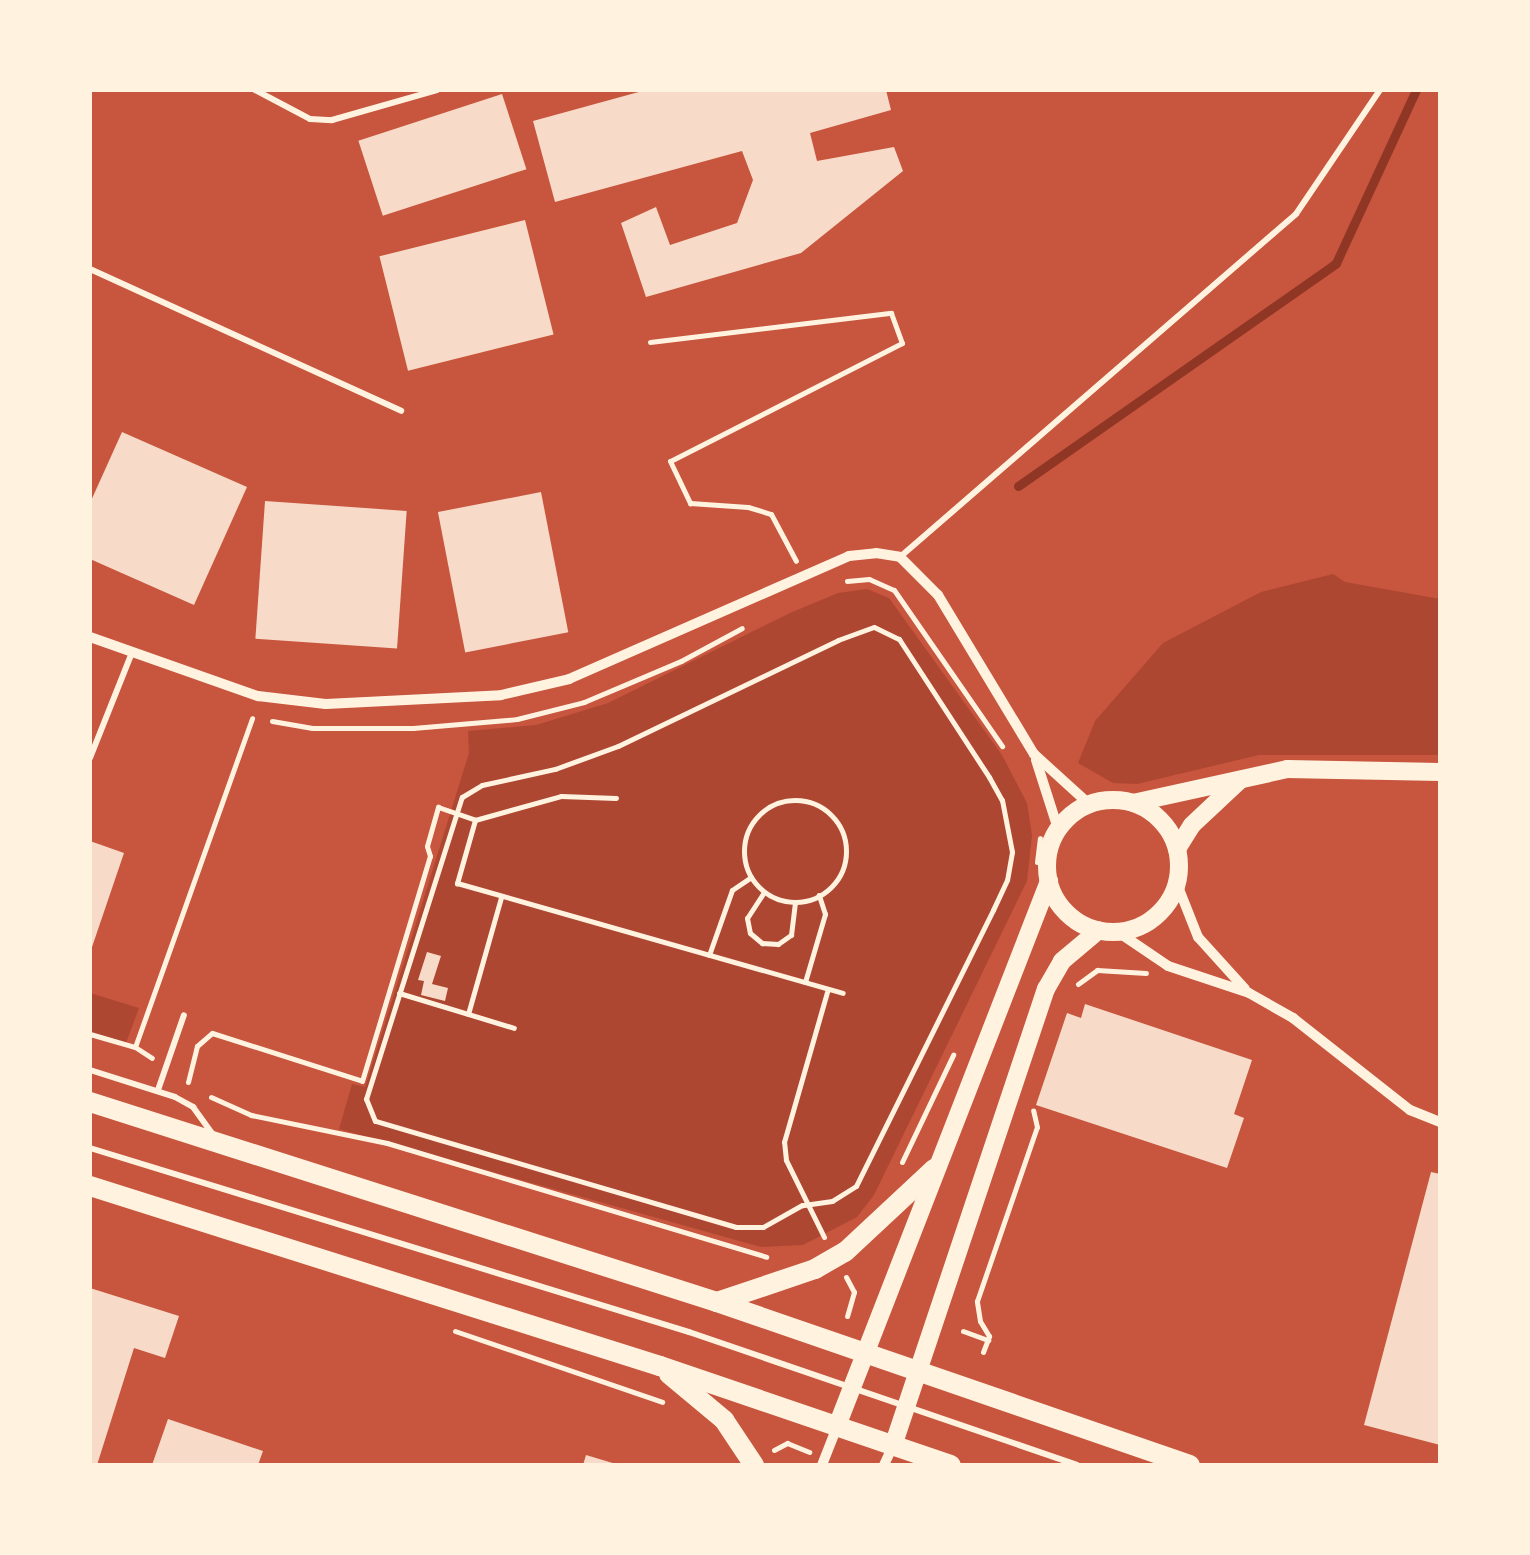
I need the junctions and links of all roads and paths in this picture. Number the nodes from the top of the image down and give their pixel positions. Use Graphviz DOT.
graph roads {
  1 [pos="254,90"];
  2 [pos="437,90"];
  3 [pos="1380,90"];
  4 [pos="90,269"];
  5 [pos="650,342"];
  6 [pos="401,411"];
  7 [pos="900,557"];
  8 [pos="804,575"];
  9 [pos="843,581"];
  10 [pos="745,627"];
  11 [pos="90,638"];
  12 [pos="131,655"];
  13 [pos="94,738"];
  14 [pos="1007,753"];
  15 [pos="1034,754"];
  16 [pos="90,758"];
  17 [pos="1440,772"];
  18 [pos="1240,780"];
  19 [pos="616,798"];
  20 [pos="1132,803"];
  21 [pos="1089,804"];
  22 [pos="454,813"];
  23 [pos="475,820"];
  24 [pos="1049,832"];
  25 [pos="1177,849"];
  26 [pos="1036,865"];
  27 [pos="751,877"];
  28 [pos="1049,881"];
  29 [pos="1177,884"];
  30 [pos="764,892"];
  31 [pos="820,895"];
  32 [pos="502,896"];
  33 [pos="796,902"];
  34 [pos="1109,931"];
  35 [pos="710,955"];
  36 [pos="1168,966"];
  37 [pos="805,982"];
  38 [pos="828,989"];
  39 [pos="399,993"];
  40 [pos="1070,993"];
  41 [pos="1249,993"];
  42 [pos="843,994"];
  43 [pos="184,1014"];
  44 [pos="468,1014"];
  45 [pos="514,1028"];
  46 [pos="90,1034"];
  47 [pos="136,1048"];
  48 [pos="954,1053"];
  49 [pos="166,1068"];
  50 [pos="90,1070"];
  51 [pos="188,1082"];
  52 [pos="158,1090"];
  53 [pos="90,1102"];
  54 [pos="1031,1104"];
  55 [pos="1440,1122"];
  56 [pos="218,1142"];
  57 [pos="90,1148"];
  58 [pos="934,1169"];
  59 [pos="897,1173"];
  60 [pos="90,1186"];
  61 [pos="806,1203"];
  62 [pos="816,1249"];
  63 [pos="772,1257"];
  64 [pos="843,1270"];
  65 [pos="717,1302"];
  66 [pos="847,1316"];
  67 [pos="438,1325"];
  68 [pos="963,1331"];
  69 [pos="988,1340"];
  70 [pos="865,1352"];
  71 [pos="984,1352"];
  72 [pos="660,1366"];
  73 [pos="920,1371"];
  74 [pos="851,1389"];
  75 [pos="673,1406"];
  76 [pos="907,1408"];
  77 [pos="837,1426"];
  78 [pos="889,1455"];
  79 [pos="760,1460"];
  80 [pos="824,1461"];
  81 [pos="951,1465"];
  82 [pos="1077,1465"];
  83 [pos="1190,1465"];
  1 -- 2 [label="lane"];
  3 -- 7 [label="lane"];
  4 -- 6 [label="lane"];
  5 -- 8 [label="path"];
  7 -- 8 [label="street"];
  7 -- 15 [label="street"];
  8 -- 12 [label="street"];
  9 -- 14 [label="path"];
  10 -- 47 [label="path"];
  11 -- 12 [label="street"];
  12 -- 13 [label="lane"];
  13 -- 16 [label="lane"];
  15 -- 21 [label="street"];
  15 -- 24 [label="street"];
  17 -- 18 [label="street"];
  18 -- 20 [label="street"];
  18 -- 25 [label="street"];
  19 -- 23 [label="path"];
  20 -- 21 [label="street"];
  20 -- 25 [label="street"];
  21 -- 24 [label="street"];
  22 -- 23 [label="path"];
  22 -- 39 [label="path"];
  22 -- 51 [label="path"];
  22 -- 61 [label="path"];
  23 -- 32 [label="path"];
  24 -- 26 [label="path"];
  24 -- 28 [label="street"];
  25 -- 29 [label="street"];
  27 -- 30 [label="path"];
  27 -- 31 [label="path"];
  27 -- 35 [label="path"];
  28 -- 34 [label="street"];
  28 -- 58 [label="street"];
  29 -- 34 [label="street"];
  29 -- 41 [label="street"];
  30 -- 33 [label="path"];
  30 -- 33 [label="path"];
  31 -- 33 [label="path"];
  31 -- 37 [label="path"];
  32 -- 35 [label="path"];
  32 -- 44 [label="path"];
  34 -- 36 [label="street"];
  34 -- 73 [label="street"];
  35 -- 37 [label="path"];
  36 -- 40 [label="path"];
  36 -- 41 [label="street"];
  37 -- 38 [label="path"];
  38 -- 42 [label="path"];
  38 -- 61 [label="path"];
  39 -- 44 [label="path"];
  39 -- 61 [label="path"];
  41 -- 55 [label="street"];
  43 -- 49 [label="lane"];
  44 -- 45 [label="path"];
  46 -- 47 [label="path"];
  47 -- 49 [label="path"];
  48 -- 59 [label="path"];
  49 -- 51 [label="path"];
  49 -- 52 [label="lane"];
  50 -- 52 [label="lane"];
  51 -- 63 [label="path"];
  52 -- 56 [label="lane"];
  53 -- 56 [label="main road"];
  54 -- 69 [label="path"];
  56 -- 65 [label="main road"];
  57 -- 74 [label="lane"];
  58 -- 65 [label="main road"];
  58 -- 70 [label="street"];
  60 -- 72 [label="main road"];
  61 -- 62 [label="path"];
  64 -- 66 [label="path"];
  65 -- 70 [label="main road"];
  67 -- 75 [label="path"];
  68 -- 69 [label="path"];
  69 -- 71 [label="path"];
  70 -- 73 [label="main road"];
  70 -- 74 [label="street"];
  72 -- 77 [label="main road"];
  72 -- 79 [label="main road"];
  73 -- 76 [label="street"];
  73 -- 83 [label="main road"];
  74 -- 76 [label="lane"];
  74 -- 77 [label="street"];
  76 -- 78 [label="street"];
  76 -- 82 [label="lane"];
  77 -- 78 [label="main road"];
  77 -- 80 [label="street"];
  78 -- 81 [label="main road"];
  79 -- 80 [label="path"];
}
